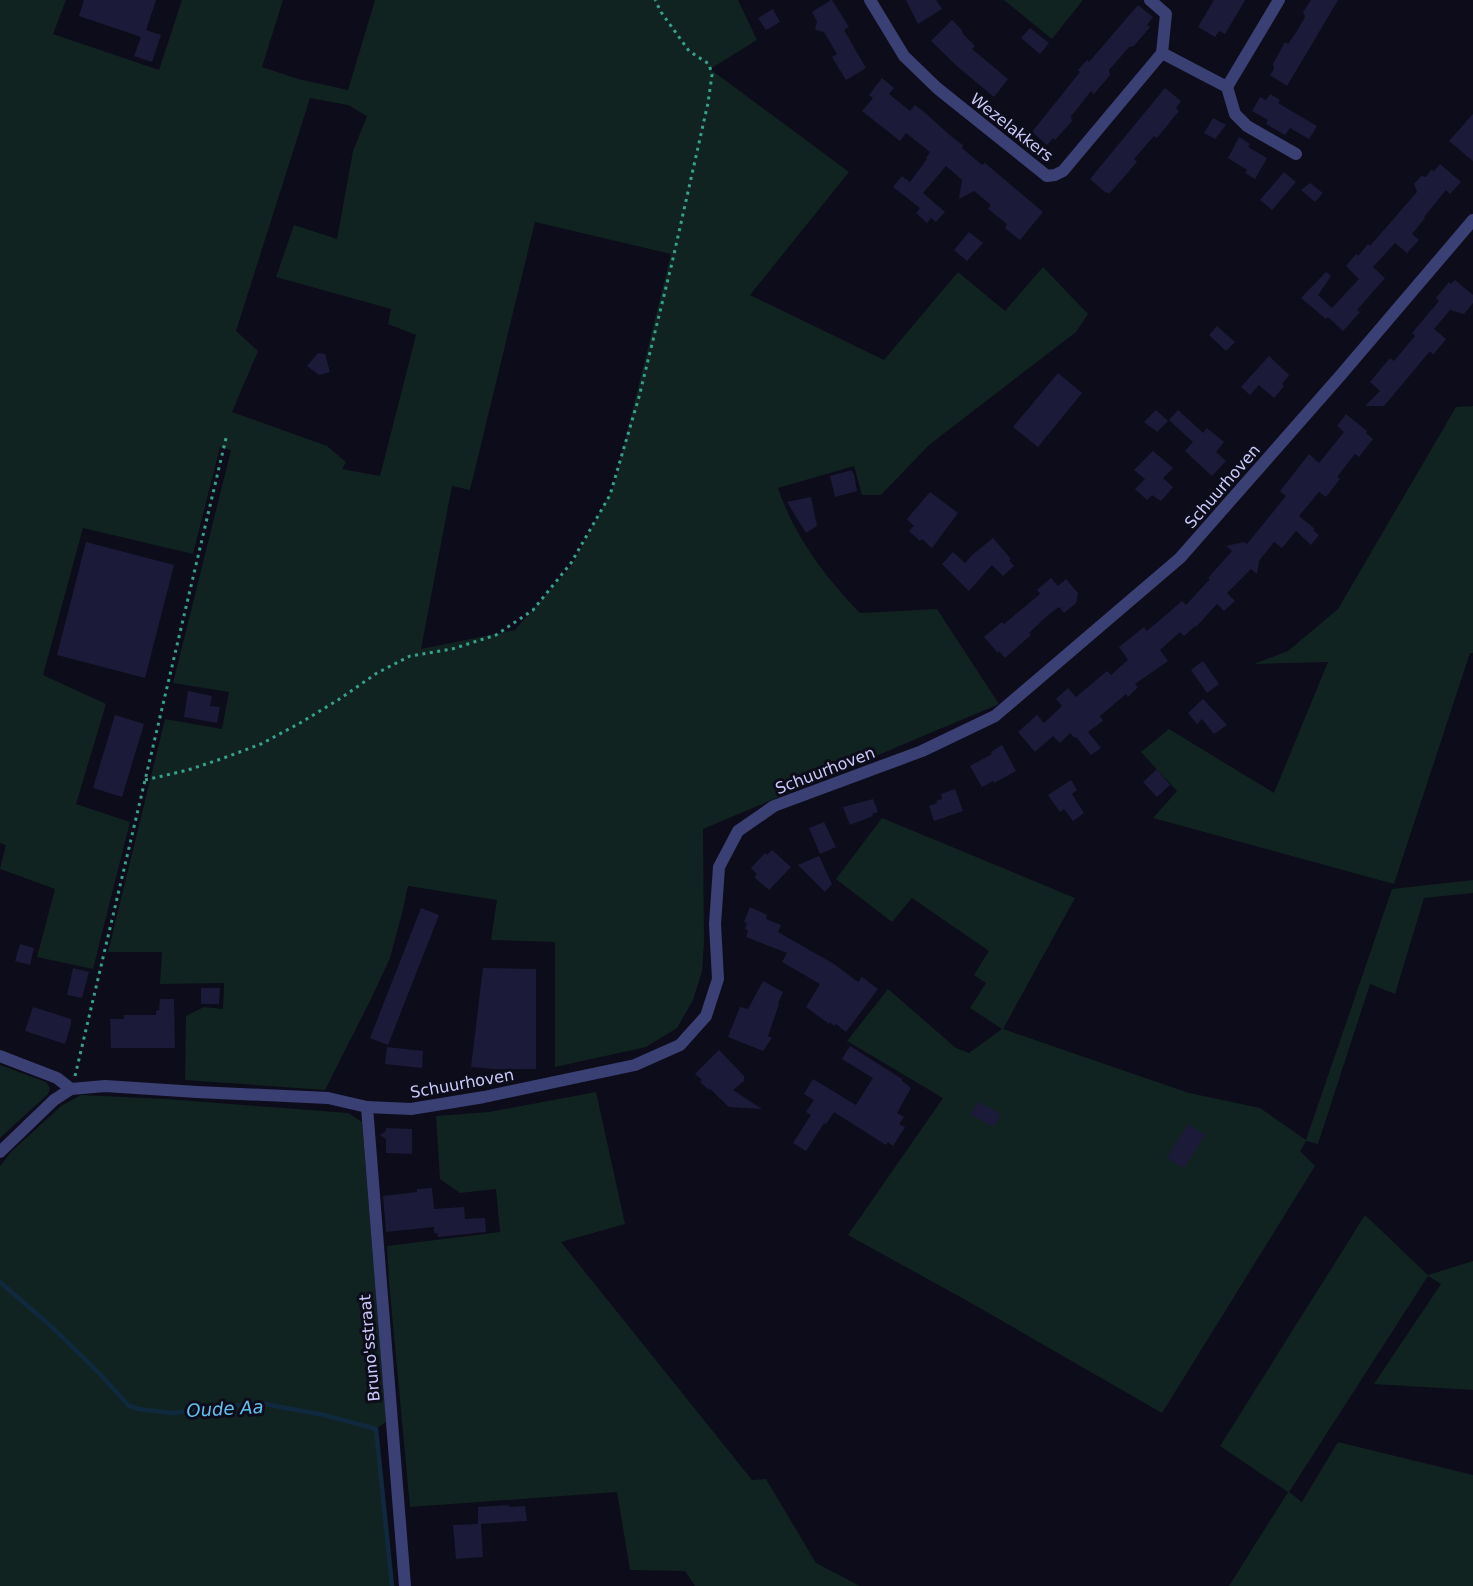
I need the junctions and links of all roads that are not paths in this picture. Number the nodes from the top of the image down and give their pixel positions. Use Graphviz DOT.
graph roads {
  1 [pos="870,0"];
  2 [pos="1150,0"];
  3 [pos="1279,0"];
  4 [pos="1162,53"];
  5 [pos="1227,87"];
  6 [pos="1296,154"];
  7 [pos="1473,220"];
  8 [pos="0,1056"];
  9 [pos="71,1089"];
  10 [pos="367,1107"];
  11 [pos="0,1152"];
  12 [pos="405,1586"];
  1 -- 4 [label="street, Wezelakkers"];
  2 -- 4 [label="street"];
  3 -- 5 [label="street"];
  4 -- 5 [label="street"];
  5 -- 6 [label="street"];
  7 -- 10 [label="street, Schuurhoven"];
  8 -- 9 [label="street"];
  9 -- 10 [label="street, Schuurhoven"];
  9 -- 11 [label="street"];
  10 -- 12 [label="street, Bruno'sstraat"];
}
